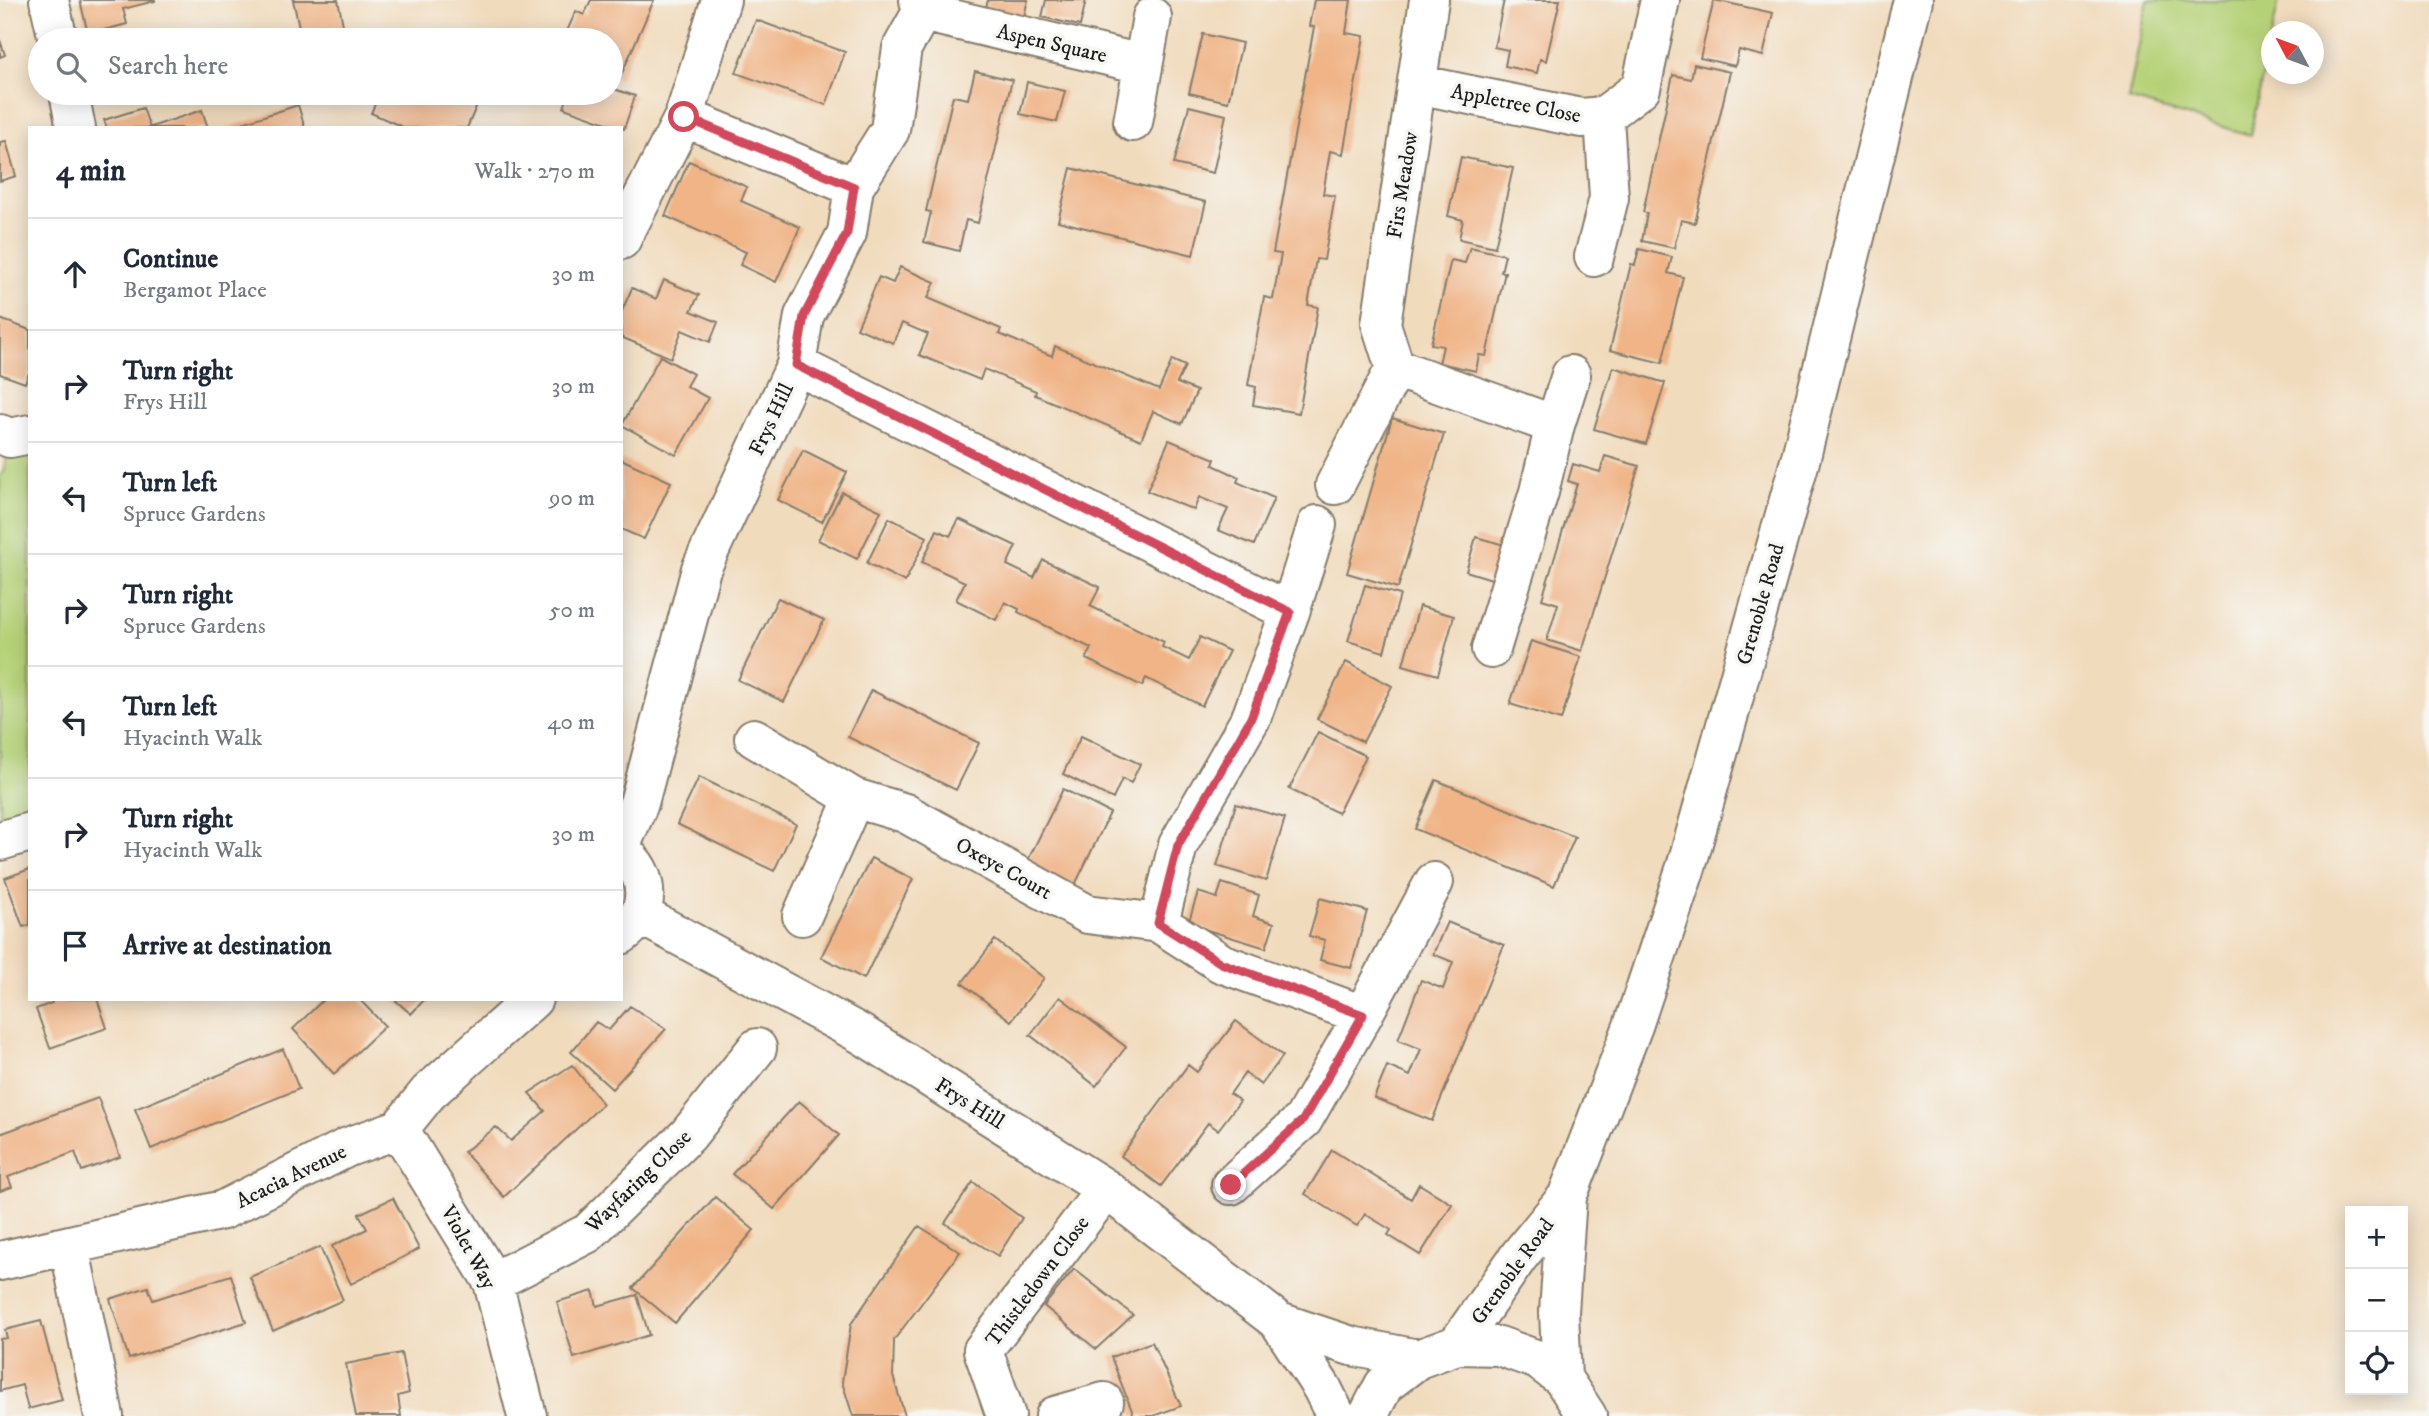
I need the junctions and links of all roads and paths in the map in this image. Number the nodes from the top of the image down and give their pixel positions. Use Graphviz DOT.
graph roads {
  1 [pos="49,0"];
  2 [pos="721,0"];
  3 [pos="1429,0"];
  4 [pos="1660,0"];
  5 [pos="1913,0"];
  6 [pos="920,6"];
  7 [pos="1152,18"];
  8 [pos="55,28"];
  9 [pos="1142,64"];
  10 [pos="1418,84"];
  11 [pos="71,105"];
  12 [pos="1604,116"];
  13 [pos="684,117"];
  14 [pos="1133,122"];
  15 [pos="76,126"];
  16 [pos="854,187"];
  17 [pos="623,236"];
  18 [pos="1594,257"];
  19 [pos="796,365"];
  20 [pos="1395,368"];
  21 [pos="1571,374"];
  22 [pos="1555,425"];
  23 [pos="0,434"];
  24 [pos="28,434"];
  25 [pos="1335,485"];
  26 [pos="1317,525"];
  27 [pos="1290,612"];
  28 [pos="1491,649"];
  29 [pos="754,738"];
  30 [pos="854,798"];
  31 [pos="28,833"];
  32 [pos="623,840"];
  33 [pos="0,841"];
  34 [pos="623,852"];
  35 [pos="1434,882"];
  36 [pos="802,916"];
  37 [pos="1158,923"];
  38 [pos="631,925"];
  39 [pos="531,1001"];
  40 [pos="1363,1015"];
  41 [pos="757,1048"];
  42 [pos="399,1129"];
  43 [pos="1231,1185"];
  44 [pos="1106,1189"];
  45 [pos="1567,1197"];
  46 [pos="69,1245"];
  47 [pos="0,1261"];
  48 [pos="493,1282"];
  49 [pos="1279,1322"];
  50 [pos="1457,1345"];
  51 [pos="1418,1359"];
  52 [pos="1562,1378"];
  53 [pos="1104,1402"];
  54 [pos="104,1416"];
  55 [pos="527,1416"];
  56 [pos="1006,1416"];
  57 [pos="1055,1416"];
  58 [pos="1336,1416"];
  59 [pos="1368,1416"];
  60 [pos="1587,1416"];
  1 -- 8 [label="street"];
  2 -- 13 [label="street"];
  3 -- 10 [label="street, Firs Meadow"];
  4 -- 12 [label="street, Appletree Close"];
  5 -- 45 [label="street, Grenoble Road"];
  6 -- 9 [label="street, Aspen Square"];
  6 -- 16 [label="street, Frys Hill"];
  7 -- 9 [label="street"];
  9 -- 14 [label="street"];
  10 -- 12 [label="street, Appletree Close"];
  10 -- 20 [label="street, Firs Meadow"];
  11 -- 15 [label="street"];
  12 -- 18 [label="street"];
  13 -- 16 [label="street"];
  13 -- 17 [label="street"];
  16 -- 19 [label="street, Frys Hill"];
  19 -- 27 [label="street"];
  19 -- 32 [label="street, Frys Hill"];
  20 -- 22 [label="street"];
  20 -- 25 [label="street"];
  21 -- 22 [label="street"];
  22 -- 28 [label="street"];
  23 -- 24 [label="street"];
  26 -- 27 [label="street"];
  27 -- 37 [label="street"];
  29 -- 30 [label="street, Oxeye Court"];
  30 -- 36 [label="street"];
  30 -- 37 [label="street, Oxeye Court"];
  31 -- 33 [label="street"];
  34 -- 38 [label="street"];
  35 -- 40 [label="street"];
  37 -- 40 [label="street"];
  38 -- 44 [label="street, Frys Hill"];
  39 -- 42 [label="street"];
  40 -- 43 [label="street"];
  41 -- 48 [label="street, Wayfaring Close"];
  42 -- 46 [label="street, Acacia Avenue"];
  42 -- 48 [label="street, Violet Way"];
  44 -- 49 [label="street, Frys Hill"];
  44 -- 56 [label="street, Thistledown Close"];
  45 -- 50 [label="street, Grenoble Road"];
  45 -- 52 [label="street, Grenoble Road"];
  46 -- 47 [label="street, Acacia Avenue"];
  46 -- 54 [label="street"];
  48 -- 55 [label="street, Violet Way"];
  49 -- 51 [label="street, Frys Hill"];
  49 -- 58 [label="street, Frys Hill"];
  50 -- 51 [label="street"];
  50 -- 52 [label="street"];
  51 -- 59 [label="street"];
  52 -- 60 [label="street"];
  53 -- 57 [label="street"];
}
